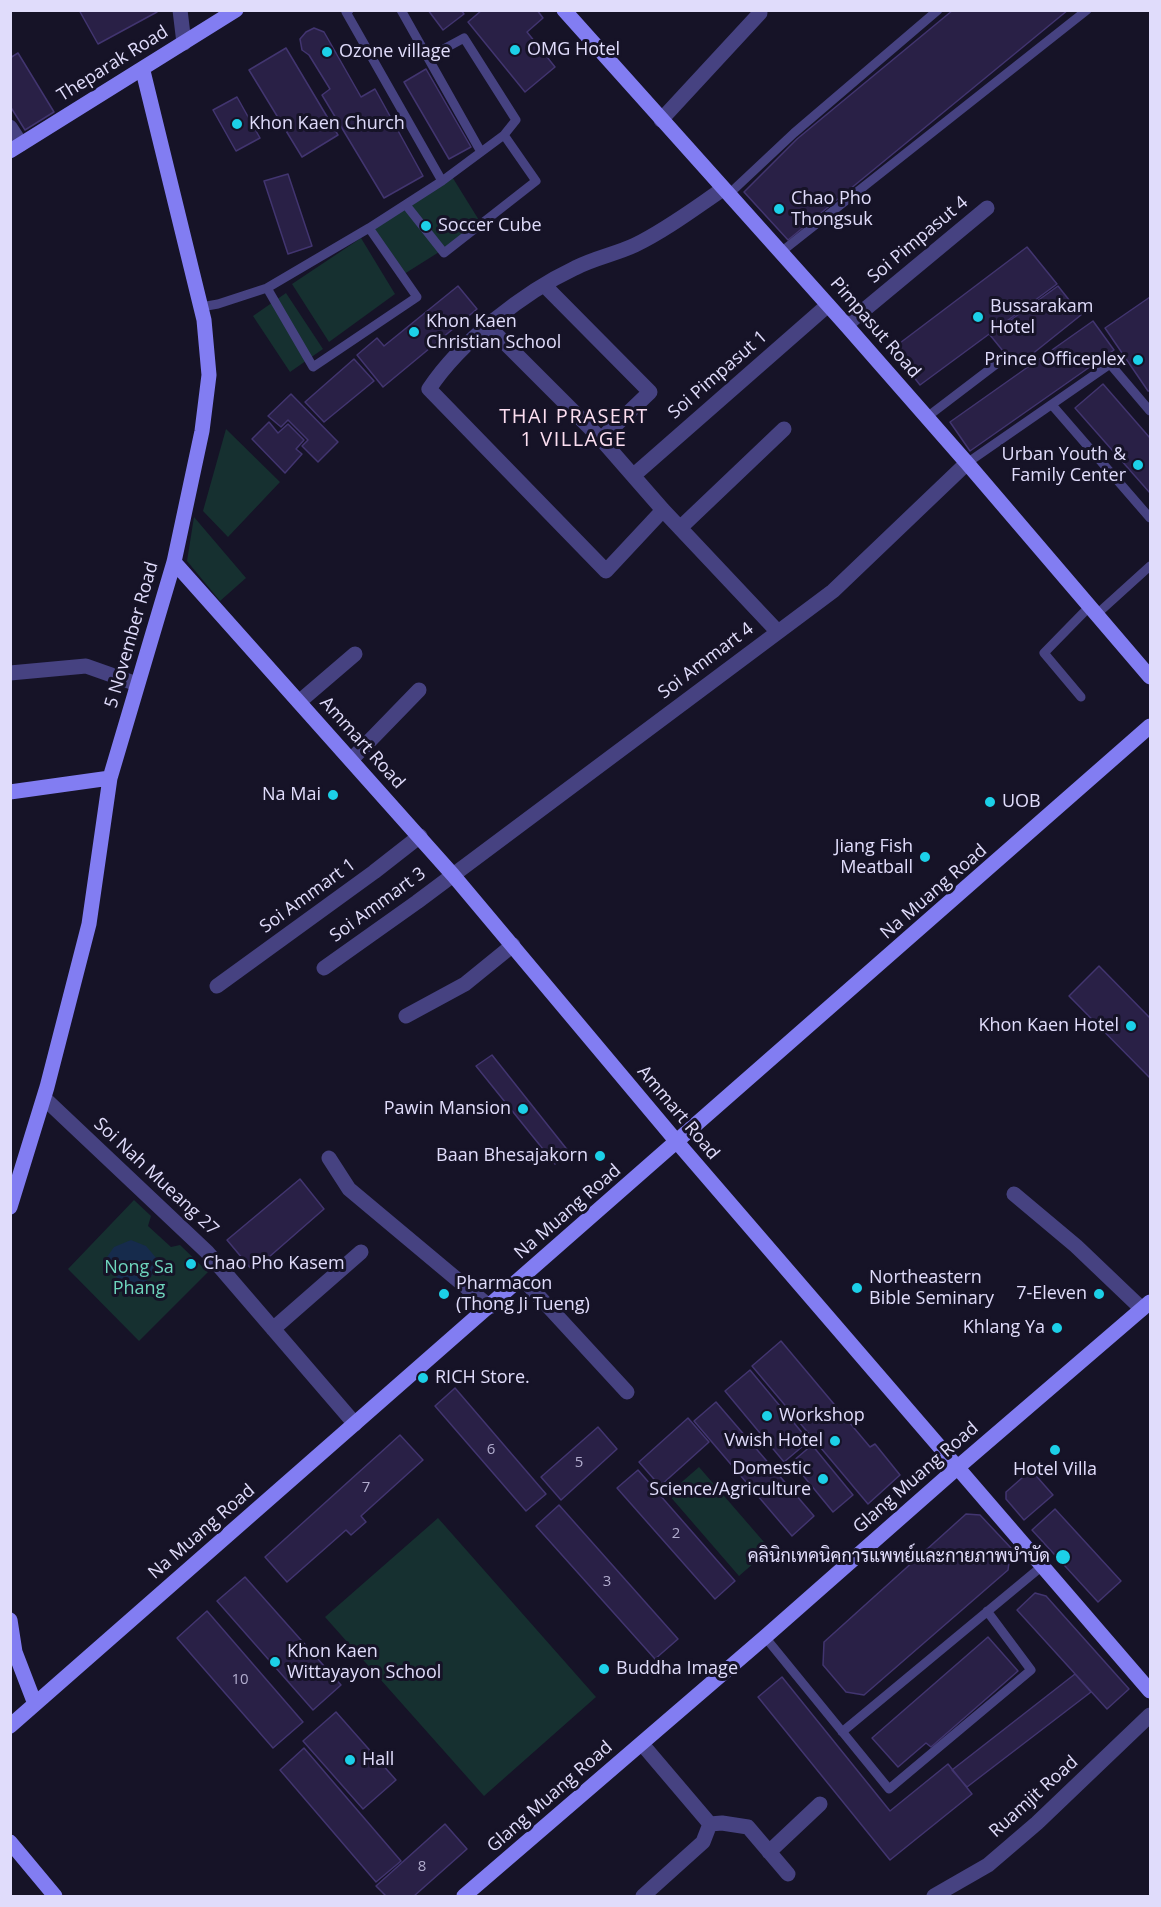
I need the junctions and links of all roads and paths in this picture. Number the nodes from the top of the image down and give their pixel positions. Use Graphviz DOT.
graph roads {
  1 [pos="180,10"];
  2 [pos="236,10"];
  3 [pos="349,10"];
  4 [pos="401,10"];
  5 [pos="564,10"];
  6 [pos="938,10"];
  7 [pos="1087,10"];
  8 [pos="760,13"];
  9 [pos="184,44"];
  10 [pos="429,57"];
  11 [pos="142,70"];
  12 [pos="661,120"];
  13 [pos="10,127"];
  14 [pos="504,135"];
  15 [pos="16,147"];
  16 [pos="481,152"];
  17 [pos="442,181"];
  18 [pos="726,191"];
  19 [pos="406,205"];
  20 [pos="987,208"];
  21 [pos="369,228"];
  22 [pos="782,252"];
  23 [pos="544,285"];
  24 [pos="267,288"];
  25 [pos="828,304"];
  26 [pos="201,307"];
  27 [pos="846,325"];
  28 [pos="488,326"];
  29 [pos="1007,356"];
  30 [pos="1052,405"];
  31 [pos="1150,411"];
  32 [pos="927,417"];
  33 [pos="784,429"];
  34 [pos="601,439"];
  35 [pos="967,463"];
  36 [pos="634,475"];
  37 [pos="663,510"];
  38 [pos="1150,518"];
  39 [pos="680,528"];
  40 [pos="174,562"];
  41 [pos="1150,566"];
  42 [pos="1094,610"];
  43 [pos="778,632"];
  44 [pos="355,654"];
  45 [pos="10,673"];
  46 [pos="1150,677"];
  47 [pos="137,684"];
  48 [pos="419,690"];
  49 [pos="1081,697"];
  50 [pos="299,702"];
  51 [pos="1150,726"];
  52 [pos="351,760"];
  53 [pos="110,778"];
  54 [pos="10,792"];
  55 [pos="420,836"];
  56 [pos="453,874"];
  57 [pos="513,945"];
  58 [pos="324,968"];
  59 [pos="217,986"];
  60 [pos="406,1016"];
  61 [pos="44,1098"];
  62 [pos="677,1142"];
  63 [pos="329,1158"];
  64 [pos="1014,1194"];
  65 [pos="10,1207"];
  66 [pos="361,1252"];
  67 [pos="522,1278"];
  68 [pos="1146,1306"];
  69 [pos="490,1307"];
  70 [pos="273,1329"];
  71 [pos="627,1392"];
  72 [pos="355,1424"];
  73 [pos="958,1467"];
  74 [pos="1041,1567"];
  75 [pos="987,1611"];
  76 [pos="10,1620"];
  77 [pos="765,1637"];
  78 [pos="1150,1691"];
  79 [pos="35,1704"];
  80 [pos="1150,1715"];
  81 [pos="10,1726"];
  82 [pos="842,1732"];
  83 [pos="642,1744"];
  84 [pos="819,1804"];
  85 [pos="710,1824"];
  86 [pos="10,1842"];
  87 [pos="769,1852"];
  88 [pos="788,1874"];
  89 [pos="55,1896"];
  90 [pos="464,1896"];
  91 [pos="643,1896"];
  92 [pos="934,1896"];
  1 -- 9 [label="street"];
  2 -- 9 [label="street, Theparak Road"];
  3 -- 17 [label="lane"];
  4 -- 10 [label="lane"];
  5 -- 12 [label="street, Pimpasut Road"];
  6 -- 18 [label="lane"];
  7 -- 22 [label="lane"];
  8 -- 12 [label="street"];
  9 -- 11 [label="street, Theparak Road"];
  10 -- 14 [label="lane"];
  10 -- 16 [label="lane"];
  11 -- 15 [label="street, Theparak Road"];
  11 -- 26 [label="street, 5 November Road"];
  12 -- 18 [label="street, Pimpasut Road"];
  13 -- 15 [label="street"];
  14 -- 16 [label="lane"];
  14 -- 19 [label="lane"];
  16 -- 17 [label="lane"];
  17 -- 19 [label="lane"];
  18 -- 22 [label="street, Pimpasut Road"];
  18 -- 23 [label="street"];
  19 -- 21 [label="lane"];
  20 -- 27 [label="street, Soi Pimpasut 4"];
  21 -- 24 [label="lane"];
  21 -- 24 [label="lane"];
  22 -- 25 [label="street, Pimpasut Road"];
  23 -- 28 [label="street"];
  23 -- 34 [label="street"];
  24 -- 26 [label="lane"];
  25 -- 27 [label="street, Pimpasut Road"];
  25 -- 36 [label="street, Soi Pimpasut 1"];
  26 -- 40 [label="street, 5 November Road"];
  27 -- 32 [label="street, Pimpasut Road"];
  28 -- 34 [label="street"];
  28 -- 37 [label="street"];
  29 -- 32 [label="lane"];
  30 -- 31 [label="lane"];
  30 -- 35 [label="lane"];
  30 -- 38 [label="lane"];
  32 -- 35 [label="street, Pimpasut Road"];
  33 -- 39 [label="street"];
  34 -- 36 [label="street"];
  35 -- 42 [label="street, Pimpasut Road"];
  35 -- 43 [label="street, Soi Ammart 4"];
  36 -- 37 [label="street"];
  37 -- 39 [label="street"];
  39 -- 43 [label="street"];
  40 -- 47 [label="street, 5 November Road"];
  40 -- 50 [label="street, Ammart Road"];
  41 -- 42 [label="lane"];
  42 -- 46 [label="street, Pimpasut Road"];
  42 -- 49 [label="lane"];
  43 -- 56 [label="street, Soi Ammart 4"];
  44 -- 50 [label="street"];
  45 -- 47 [label="street"];
  47 -- 53 [label="street, 5 November Road"];
  48 -- 52 [label="street"];
  50 -- 52 [label="street, Ammart Road"];
  51 -- 62 [label="street, Na Muang Road"];
  52 -- 55 [label="street, Ammart Road"];
  53 -- 54 [label="street"];
  53 -- 61 [label="street, 5 November Road"];
  55 -- 56 [label="street, Ammart Road"];
  55 -- 59 [label="street, Soi Ammart 1"];
  56 -- 57 [label="street, Ammart Road"];
  56 -- 58 [label="street, Soi Ammart 3"];
  57 -- 60 [label="street"];
  57 -- 62 [label="street, Ammart Road"];
  61 -- 65 [label="street, 5 November Road"];
  61 -- 70 [label="street, Soi Nah Mueang 27"];
  62 -- 67 [label="street, Na Muang Road"];
  62 -- 73 [label="street, Ammart Road"];
  63 -- 69 [label="street"];
  64 -- 68 [label="street"];
  66 -- 70 [label="street"];
  67 -- 69 [label="street, Na Muang Road"];
  67 -- 71 [label="street"];
  68 -- 73 [label="street, Glang Muang Road"];
  69 -- 72 [label="street, Na Muang Road"];
  70 -- 72 [label="street, Soi Nah Mueang 27"];
  72 -- 79 [label="street, Na Muang Road"];
  73 -- 74 [label="street, Ammart Road"];
  73 -- 77 [label="street, Glang Muang Road"];
  74 -- 75 [label="lane"];
  74 -- 78 [label="street, Ammart Road"];
  75 -- 82 [label="lane"];
  75 -- 82 [label="lane"];
  76 -- 79 [label="street"];
  77 -- 82 [label="lane"];
  77 -- 83 [label="street, Glang Muang Road"];
  79 -- 81 [label="street, Na Muang Road"];
  80 -- 92 [label="street, Ruamjit Road"];
  83 -- 85 [label="street"];
  83 -- 90 [label="street, Glang Muang Road"];
  84 -- 87 [label="street"];
  85 -- 87 [label="street"];
  85 -- 91 [label="street"];
  86 -- 89 [label="street"];
  87 -- 88 [label="street"];
}
